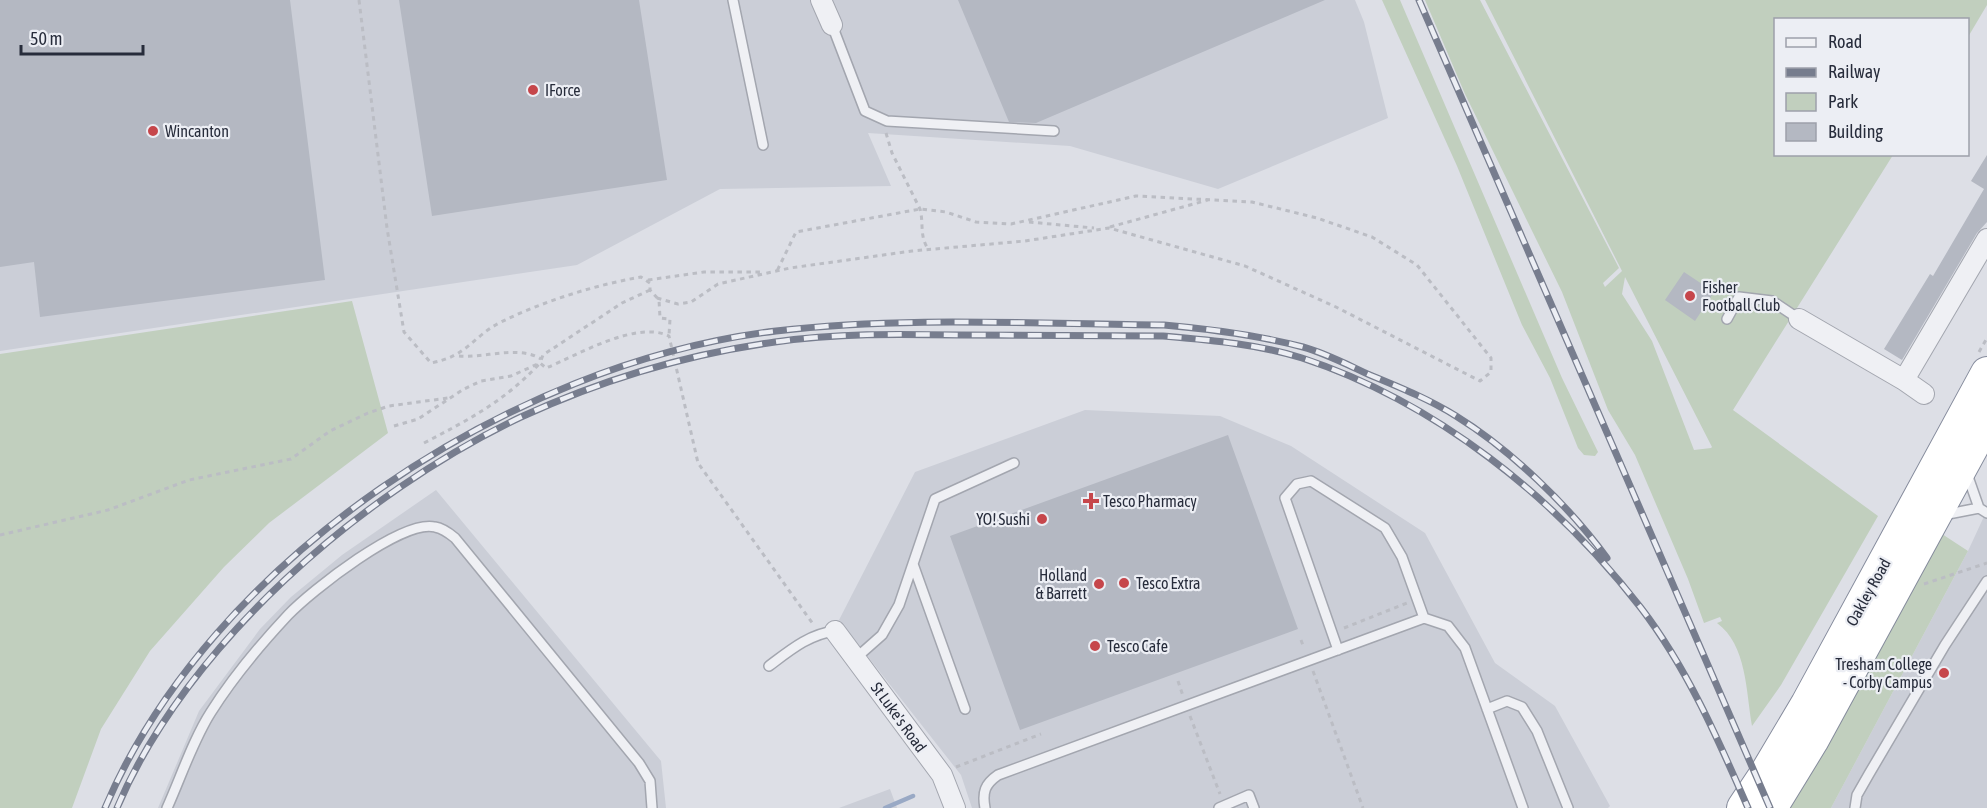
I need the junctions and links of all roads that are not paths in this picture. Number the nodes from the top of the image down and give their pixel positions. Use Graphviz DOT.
graph roads {
  1 [pos="733,0"];
  2 [pos="821,0"];
  3 [pos="831,25"];
  4 [pos="1054,131"];
  5 [pos="763,145"];
  6 [pos="1987,239"];
  7 [pos="1728,319"];
  8 [pos="1799,319"];
  9 [pos="1987,373"];
  10 [pos="1904,380"];
  11 [pos="1924,394"];
  12 [pos="1987,420"];
  13 [pos="1014,463"];
  14 [pos="1963,464"];
  15 [pos="1983,511"];
  16 [pos="1935,516"];
  17 [pos="913,564"];
  18 [pos="1987,581"];
  19 [pos="1424,618"];
  20 [pos="835,631"];
  21 [pos="1338,650"];
  22 [pos="856,658"];
  23 [pos="769,666"];
  24 [pos="965,709"];
  25 [pos="1487,709"];
  26 [pos="1222,807"];
  27 [pos="167,808"];
  28 [pos="652,808"];
  29 [pos="955,808"];
  30 [pos="985,808"];
  31 [pos="1254,808"];
  32 [pos="1523,808"];
  33 [pos="1568,808"];
  34 [pos="1743,808"];
  35 [pos="1771,808"];
  36 [pos="1855,808"];
  1 -- 5 [label="lane"];
  2 -- 3 [label="street"];
  3 -- 4 [label="lane"];
  6 -- 10 [label="street"];
  7 -- 8 [label="lane"];
  8 -- 10 [label="street"];
  9 -- 34 [label="highway, Oakley Road"];
  10 -- 11 [label="street"];
  12 -- 14 [label="highway, Oakley Road"];
  13 -- 17 [label="lane"];
  14 -- 15 [label="lane"];
  14 -- 16 [label="highway, Oakley Road"];
  15 -- 16 [label="lane"];
  16 -- 35 [label="highway, Oakley Road"];
  17 -- 22 [label="lane"];
  17 -- 24 [label="lane"];
  18 -- 36 [label="lane"];
  19 -- 21 [label="lane"];
  19 -- 21 [label="lane"];
  19 -- 25 [label="lane"];
  20 -- 22 [label="street, St Luke's Road"];
  20 -- 23 [label="lane"];
  21 -- 30 [label="lane"];
  22 -- 29 [label="street, St Luke's Road"];
  25 -- 32 [label="lane"];
  25 -- 33 [label="lane"];
  26 -- 31 [label="lane"];
  27 -- 28 [label="lane"];
}
